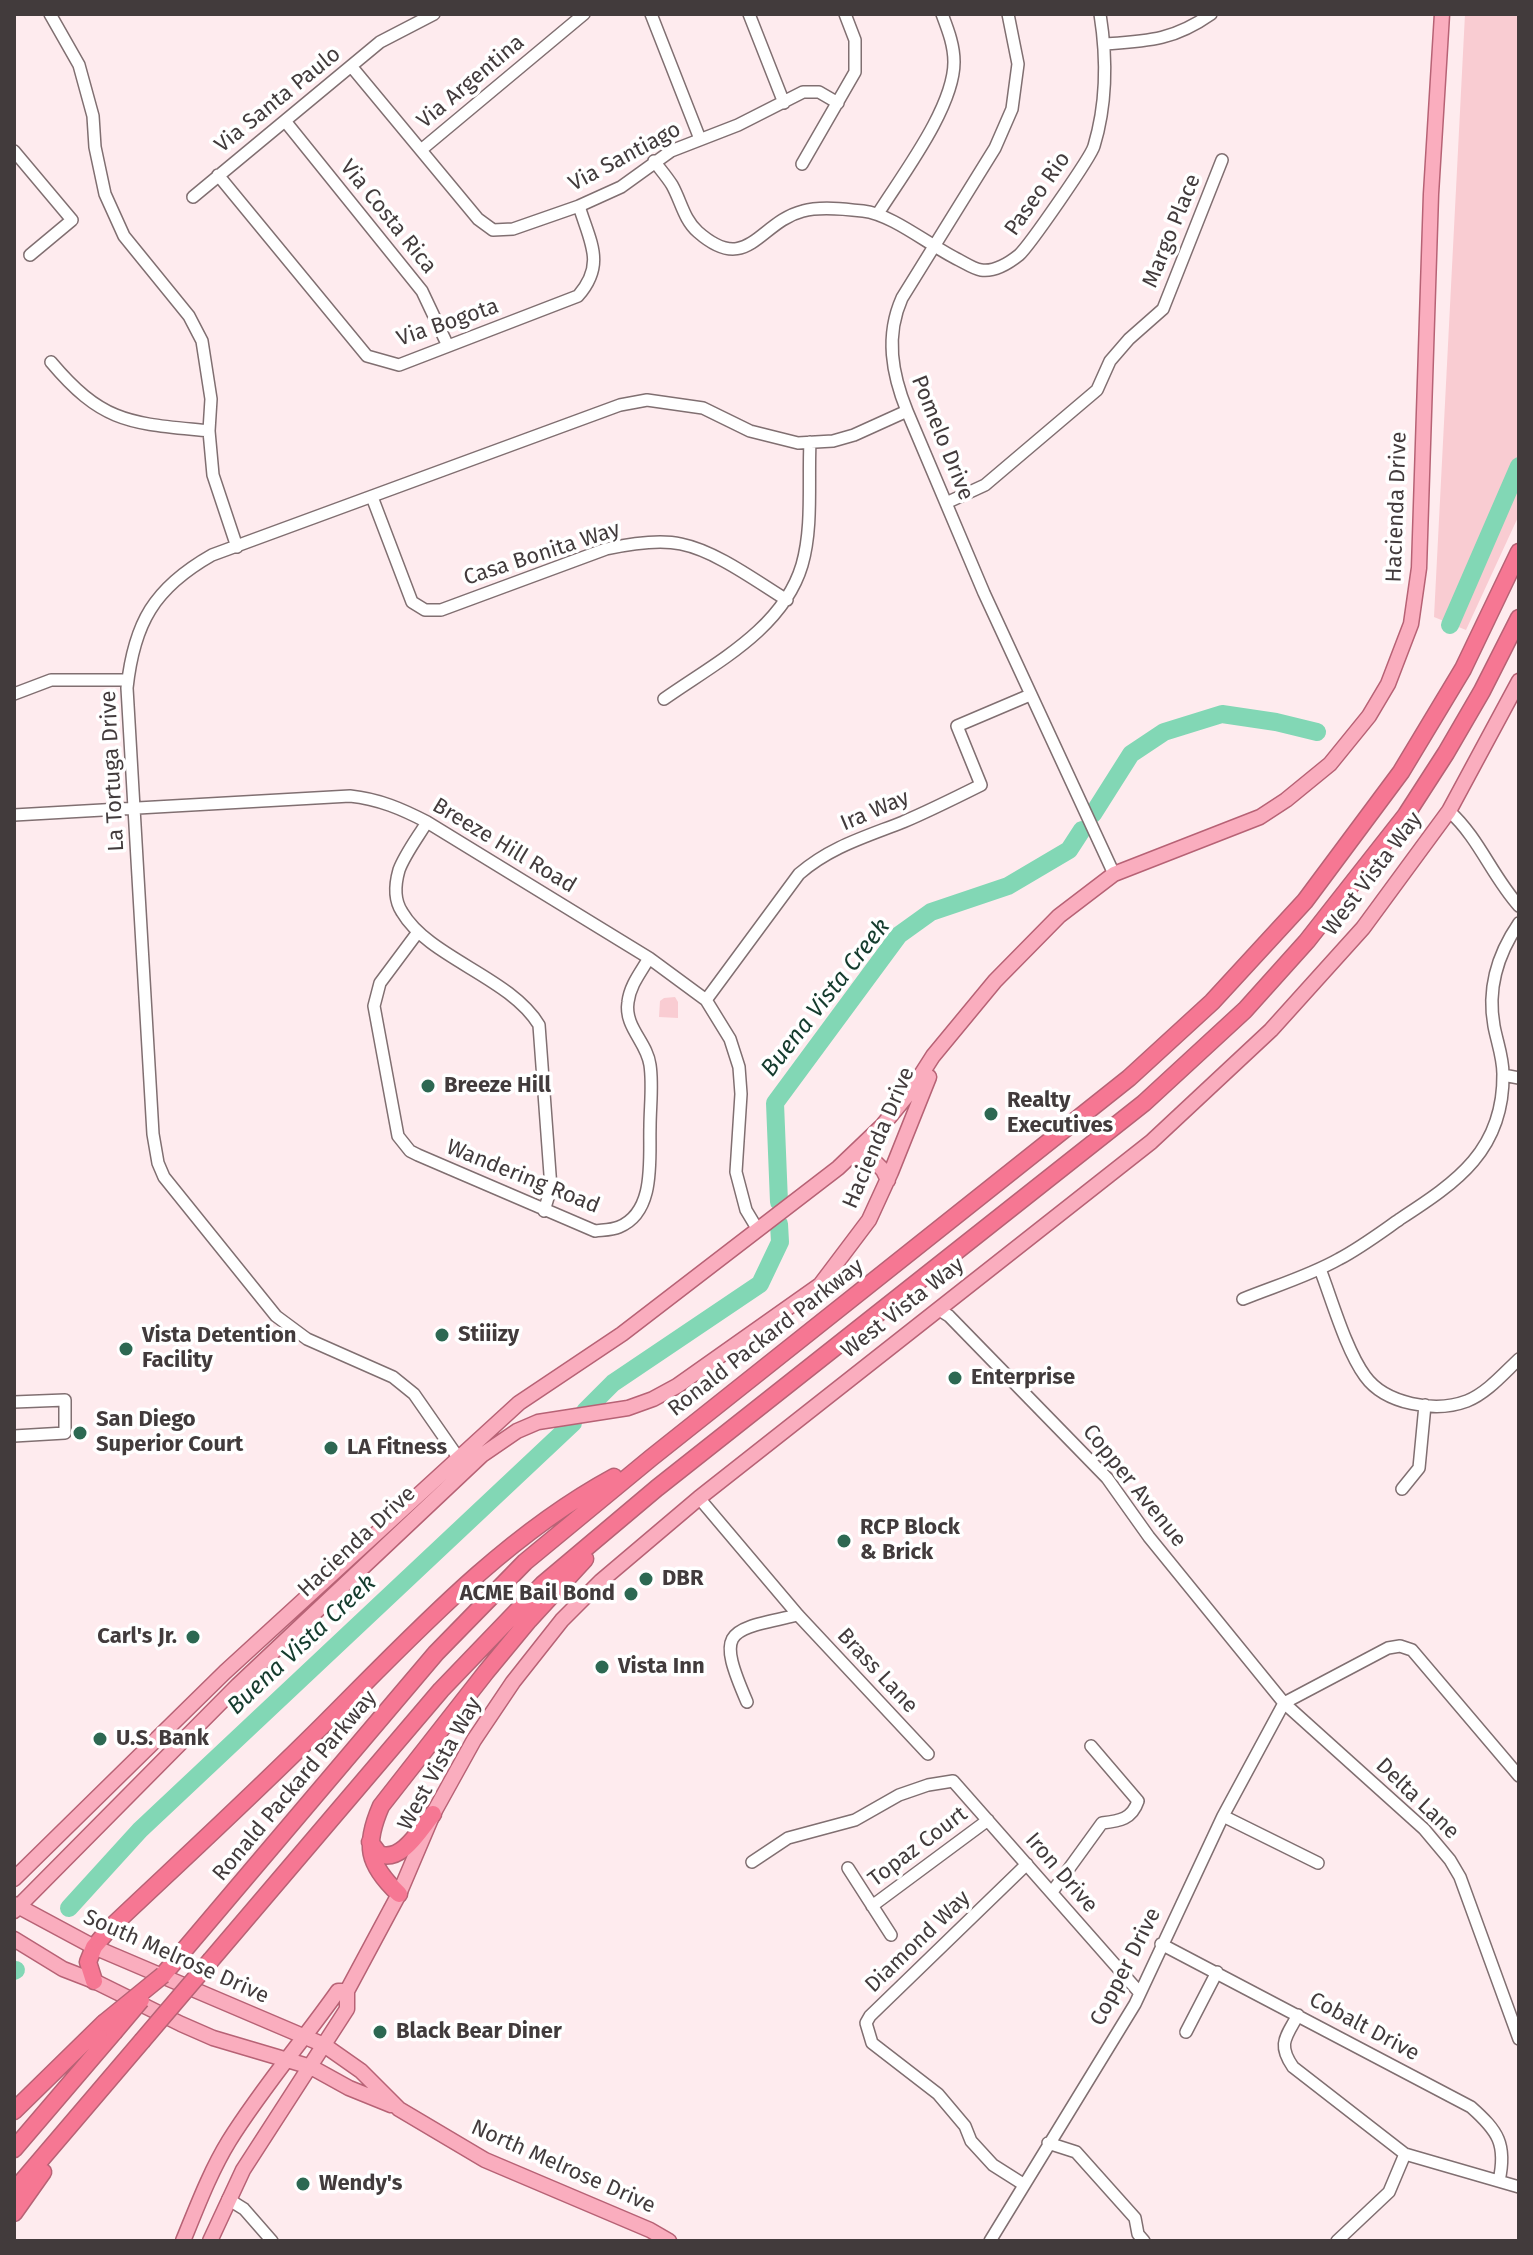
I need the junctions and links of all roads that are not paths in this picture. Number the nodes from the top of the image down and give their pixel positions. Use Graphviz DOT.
graph roads {
  1 [pos="50,14"];
  2 [pos="434,14"];
  3 [pos="584,14"];
  4 [pos="651,14"];
  5 [pos="749,14"];
  6 [pos="845,14"];
  7 [pos="942,14"];
  8 [pos="1008,14"];
  9 [pos="1100,14"];
  10 [pos="1211,14"];
  11 [pos="1442,14"];
  12 [pos="1105,44"];
  13 [pos="351,66"];
  14 [pos="784,103"];
  15 [pos="838,103"];
  16 [pos="285,121"];
  17 [pos="700,139"];
  18 [pos="421,150"];
  19 [pos="14,151"];
  20 [pos="1222,160"];
  21 [pos="654,161"];
  22 [pos="802,164"];
  23 [pos="218,175"];
  24 [pos="193,197"];
  25 [pos="579,206"];
  26 [pos="879,212"];
  27 [pos="933,247"];
  28 [pos="30,255"];
  29 [pos="448,346"];
  30 [pos="51,362"];
  31 [pos="907,411"];
  32 [pos="209,431"];
  33 [pos="810,442"];
  34 [pos="372,497"];
  35 [pos="946,503"];
  36 [pos="237,547"];
  37 [pos="1519,552"];
  38 [pos="787,600"];
  39 [pos="1519,618"];
  40 [pos="128,680"];
  41 [pos="1519,681"];
  42 [pos="14,694"];
  43 [pos="1030,695"];
  44 [pos="664,699"];
  45 [pos="134,809"];
  46 [pos="1449,811"];
  47 [pos="14,815"];
  48 [pos="427,822"];
  49 [pos="1114,874"];
  50 [pos="1519,906"];
  51 [pos="1519,923"];
  52 [pos="418,932"];
  53 [pos="649,958"];
  54 [pos="706,1000"];
  55 [pos="963,1020"];
  56 [pos="1503,1075"];
  57 [pos="1519,1078"];
  58 [pos="849,1158"];
  59 [pos="888,1180"];
  60 [pos="544,1211"];
  61 [pos="758,1230"];
  62 [pos="1320,1269"];
  63 [pos="1243,1299"];
  64 [pos="938,1309"];
  65 [pos="1519,1359"];
  66 [pos="14,1402"];
  67 [pos="1425,1405"];
  68 [pos="14,1436"];
  69 [pos="651,1458"];
  70 [pos="463,1464"];
  71 [pos="1402,1489"];
  72 [pos="699,1498"];
  73 [pos="635,1506"];
  74 [pos="798,1615"];
  75 [pos="747,1702"];
  76 [pos="1284,1703"];
  77 [pos="1091,1746"];
  78 [pos="928,1754"];
  79 [pos="1519,1776"];
  80 [pos="433,1814"];
  81 [pos="1223,1816"];
  82 [pos="988,1820"];
  83 [pos="370,1842"];
  84 [pos="752,1862"];
  85 [pos="1318,1863"];
  86 [pos="1027,1864"];
  87 [pos="848,1868"];
  88 [pos="14,1879"];
  89 [pos="1052,1892"];
  90 [pos="399,1894"];
  91 [pos="872,1906"];
  92 [pos="15,1907"];
  93 [pos="891,1935"];
  94 [pos="14,1939"];
  95 [pos="1161,1944"];
  96 [pos="94,1947"];
  97 [pos="1217,1972"];
  98 [pos="94,1981"];
  99 [pos="347,1991"];
  100 [pos="1139,1992"];
  101 [pos="1298,2015"];
  102 [pos="109,2027"];
  103 [pos="1186,2032"];
  104 [pos="303,2036"];
  105 [pos="1519,2038"];
  106 [pos="324,2045"];
  107 [pos="285,2059"];
  108 [pos="311,2067"];
  109 [pos="101,2089"];
  110 [pos="399,2109"];
  111 [pos="14,2111"];
  112 [pos="1048,2143"];
  113 [pos="14,2149"];
  114 [pos="1405,2154"];
  115 [pos="1499,2181"];
  116 [pos="1023,2184"];
  117 [pos="1519,2187"];
  118 [pos="14,2191"];
  119 [pos="228,2199"];
  120 [pos="14,2213"];
  121 [pos="648,2235"];
  122 [pos="183,2241"];
  123 [pos="210,2241"];
  124 [pos="272,2241"];
  125 [pos="669,2241"];
  126 [pos="990,2241"];
  127 [pos="1144,2241"];
  128 [pos="1337,2241"];
  1 -- 32 [label="street"];
  2 -- 13 [label="street, Via Santa Paulo"];
  3 -- 18 [label="street, Via Argentina"];
  4 -- 17 [label="street"];
  5 -- 14 [label="street"];
  6 -- 15 [label="street"];
  7 -- 26 [label="street"];
  8 -- 27 [label="street, Pomelo Drive"];
  9 -- 12 [label="street, Paseo Rio"];
  10 -- 12 [label="street"];
  11 -- 49 [label="main road, Hacienda Drive"];
  12 -- 27 [label="street, Paseo Rio"];
  13 -- 16 [label="street, Via Santa Paulo"];
  13 -- 18 [label="street, Via Santiago"];
  14 -- 15 [label="street, Via Santiago"];
  14 -- 17 [label="street, Via Santiago"];
  15 -- 22 [label="street"];
  16 -- 23 [label="street, Via Santa Paulo"];
  16 -- 29 [label="street, Via Costa Rica"];
  17 -- 21 [label="street, Via Santiago"];
  18 -- 25 [label="street, Via Santiago"];
  19 -- 28 [label="street"];
  20 -- 35 [label="street, Margo Place"];
  21 -- 25 [label="street, Via Santiago"];
  21 -- 26 [label="street"];
  23 -- 24 [label="street, Via Santa Paulo"];
  23 -- 29 [label="street, Via Bogota"];
  25 -- 29 [label="street, Via Bogota"];
  26 -- 27 [label="street, Paseo Rio"];
  27 -- 31 [label="street, Pomelo Drive"];
  30 -- 32 [label="street"];
  31 -- 33 [label="street, La Tortuga Drive"];
  31 -- 35 [label="street, Pomelo Drive"];
  32 -- 36 [label="street"];
  33 -- 34 [label="street, La Tortuga Drive"];
  33 -- 38 [label="street"];
  34 -- 36 [label="street, La Tortuga Drive"];
  34 -- 38 [label="street, Casa Bonita Way"];
  35 -- 43 [label="street, Pomelo Drive"];
  36 -- 40 [label="street, La Tortuga Drive"];
  37 -- 69 [label="highway, Ronald Packard Parkway"];
  38 -- 44 [label="street"];
  39 -- 73 [label="highway"];
  40 -- 42 [label="street"];
  40 -- 45 [label="street, La Tortuga Drive"];
  41 -- 46 [label="main road, West Vista Way"];
  43 -- 49 [label="street, Pomelo Drive"];
  43 -- 54 [label="street, Ira Way"];
  45 -- 47 [label="street, Breeze Hill Road"];
  45 -- 48 [label="street, Breeze Hill Road"];
  45 -- 70 [label="street, La Tortuga Drive"];
  46 -- 50 [label="street"];
  46 -- 64 [label="main road, West Vista Way"];
  48 -- 52 [label="street"];
  48 -- 53 [label="street, Breeze Hill Road"];
  49 -- 55 [label="main road, Hacienda Drive"];
  51 -- 56 [label="street"];
  52 -- 60 [label="street"];
  52 -- 60 [label="street, Wandering Road"];
  53 -- 54 [label="street, Breeze Hill Road"];
  53 -- 60 [label="street, Wandering Road"];
  54 -- 61 [label="street, Breeze Hill Road"];
  55 -- 58 [label="main road, Hacienda Drive"];
  55 -- 59 [label="main road, Hacienda Drive"];
  56 -- 57 [label="street"];
  56 -- 62 [label="street"];
  58 -- 59 [label="main road"];
  58 -- 61 [label="main road, Hacienda Drive"];
  59 -- 70 [label="main road, Hacienda Drive"];
  61 -- 70 [label="main road, Hacienda Drive"];
  62 -- 63 [label="street"];
  62 -- 67 [label="street"];
  64 -- 72 [label="main road, West Vista Way"];
  64 -- 76 [label="street, Copper Avenue"];
  65 -- 67 [label="street"];
  66 -- 68 [label="street"];
  67 -- 71 [label="street"];
  69 -- 96 [label="highway"];
  69 -- 102 [label="highway, Ronald Packard Parkway, bridge"];
  70 -- 88 [label="main road, Hacienda Drive"];
  70 -- 92 [label="main road, Hacienda Drive"];
  72 -- 74 [label="street, Brass Lane"];
  72 -- 80 [label="main road, West Vista Way"];
  73 -- 83 [label="highway"];
  73 -- 109 [label="highway, bridge"];
  74 -- 75 [label="street"];
  74 -- 78 [label="street, Brass Lane"];
  76 -- 79 [label="street"];
  76 -- 81 [label="street, Copper Drive"];
  76 -- 105 [label="street, Delta Lane"];
  77 -- 89 [label="street"];
  80 -- 83 [label="highway"];
  80 -- 90 [label="main road, West Vista Way"];
  81 -- 85 [label="street"];
  81 -- 95 [label="street, Copper Drive"];
  82 -- 84 [label="street, Iron Drive"];
  82 -- 86 [label="street, Iron Drive"];
  82 -- 91 [label="street, Topaz Court"];
  83 -- 90 [label="highway"];
  86 -- 89 [label="street, Iron Drive"];
  86 -- 116 [label="street, Diamond Way"];
  87 -- 91 [label="street"];
  89 -- 100 [label="street, Iron Drive"];
  90 -- 99 [label="main road, West Vista Way"];
  91 -- 93 [label="street"];
  92 -- 96 [label="main road, South Melrose Drive"];
  94 -- 98 [label="main road"];
  95 -- 97 [label="street, Cobalt Drive"];
  95 -- 100 [label="street, Copper Drive"];
  96 -- 98 [label="highway"];
  96 -- 104 [label="main road, South Melrose Drive"];
  97 -- 101 [label="street, Cobalt Drive"];
  97 -- 103 [label="street"];
  98 -- 107 [label="main road"];
  99 -- 104 [label="main road, West Vista Way"];
  99 -- 106 [label="main road, West Vista Way"];
  100 -- 112 [label="street, Copper Drive"];
  101 -- 114 [label="street"];
  101 -- 115 [label="street, Cobalt Drive"];
  102 -- 111 [label="highway"];
  102 -- 113 [label="highway"];
  104 -- 106 [label="main road, South Melrose Drive"];
  104 -- 107 [label="main road, West Vista Way"];
  106 -- 108 [label="main road, West Vista Way"];
  106 -- 110 [label="main road, North Melrose Drive"];
  107 -- 108 [label="main road"];
  107 -- 122 [label="main road, West Vista Way"];
  108 -- 110 [label="main road, North Melrose Drive"];
  108 -- 119 [label="main road, West Vista Way"];
  109 -- 118 [label="highway"];
  109 -- 120 [label="highway"];
  110 -- 121 [label="main road, North Melrose Drive"];
  112 -- 116 [label="street, Copper Drive"];
  112 -- 127 [label="street"];
  114 -- 115 [label="street"];
  114 -- 128 [label="street"];
  115 -- 117 [label="street"];
  116 -- 126 [label="street, Copper Drive"];
  119 -- 123 [label="main road, West Vista Way"];
  119 -- 124 [label="street"];
  121 -- 125 [label="main road, North Melrose Drive"];
}
